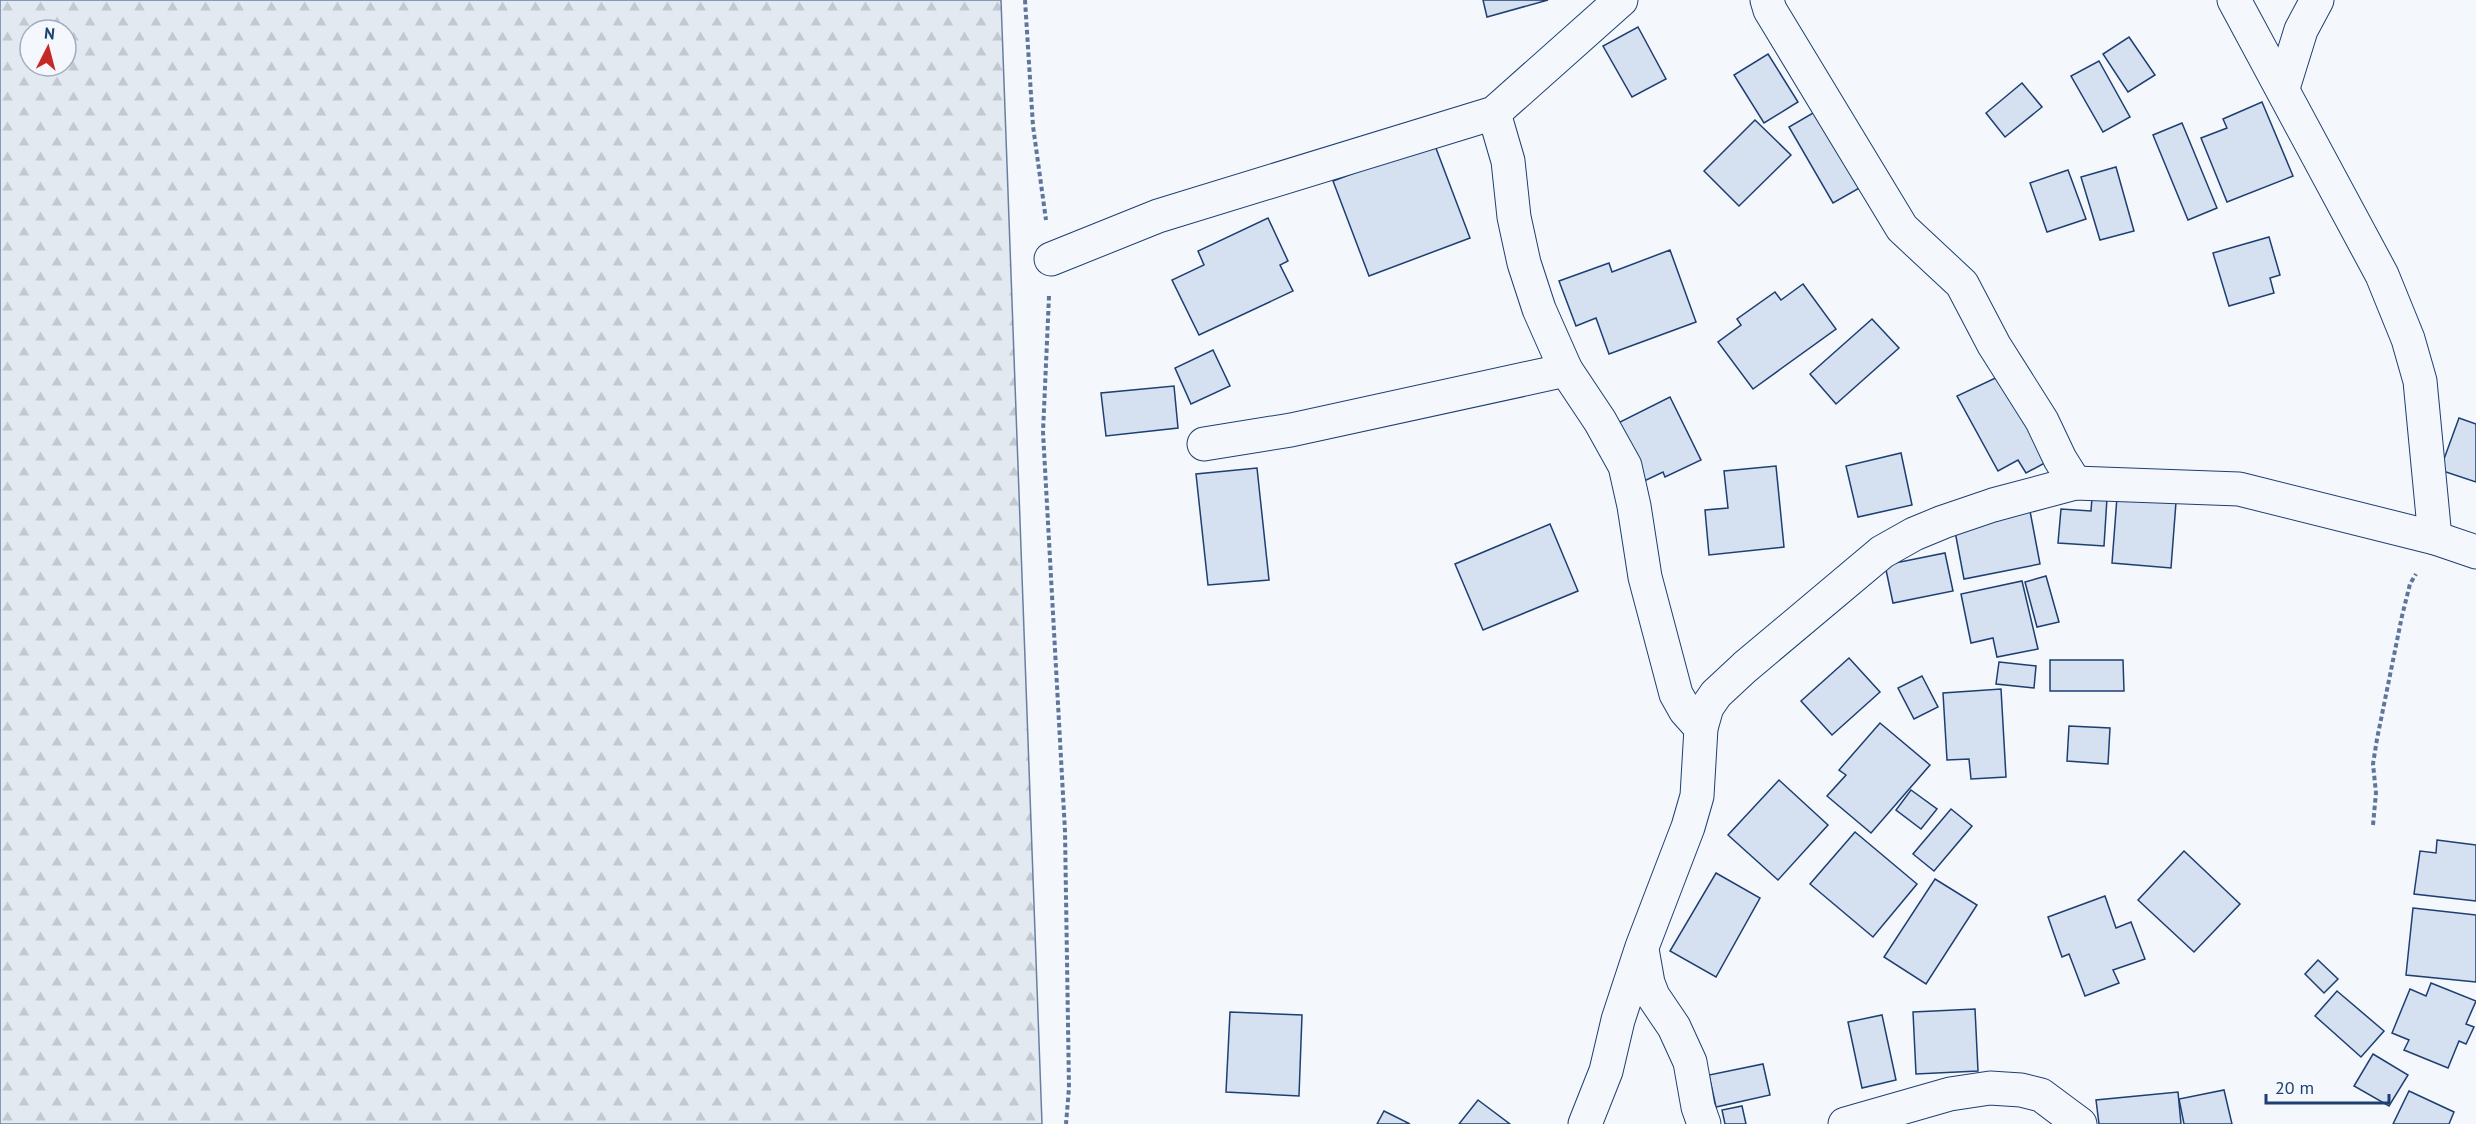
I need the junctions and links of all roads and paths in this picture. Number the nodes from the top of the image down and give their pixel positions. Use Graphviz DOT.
graph roads {
  1 [pos="1025,0"];
  2 [pos="1621,0"];
  3 [pos="1767,0"];
  4 [pos="2234,0"];
  5 [pos="2317,0"];
  6 [pos="2283,88"];
  7 [pos="1494,113"];
  8 [pos="1051,259"];
  9 [pos="1566,370"];
  10 [pos="1204,444"];
  11 [pos="2075,483"];
  12 [pos="2435,538"];
  13 [pos="2476,552"];
  14 [pos="1701,728"];
  15 [pos="2373,825"];
  16 [pos="1642,947"];
  17 [pos="1066,1124"];
  18 [pos="1585,1124"];
  19 [pos="1704,1124"];
  20 [pos="1845,1124"];
  21 [pos="2080,1124"];
  1 -- 8 [label="path"];
  2 -- 7 [label="street"];
  3 -- 11 [label="street"];
  4 -- 6 [label="street"];
  5 -- 6 [label="street"];
  6 -- 12 [label="street"];
  7 -- 8 [label="street"];
  7 -- 9 [label="street"];
  8 -- 17 [label="path"];
  9 -- 10 [label="street"];
  9 -- 14 [label="street"];
  11 -- 12 [label="street"];
  11 -- 14 [label="street"];
  12 -- 13 [label="street"];
  12 -- 15 [label="path"];
  14 -- 16 [label="street"];
  16 -- 18 [label="street"];
  16 -- 19 [label="street"];
  20 -- 21 [label="street"];
}
